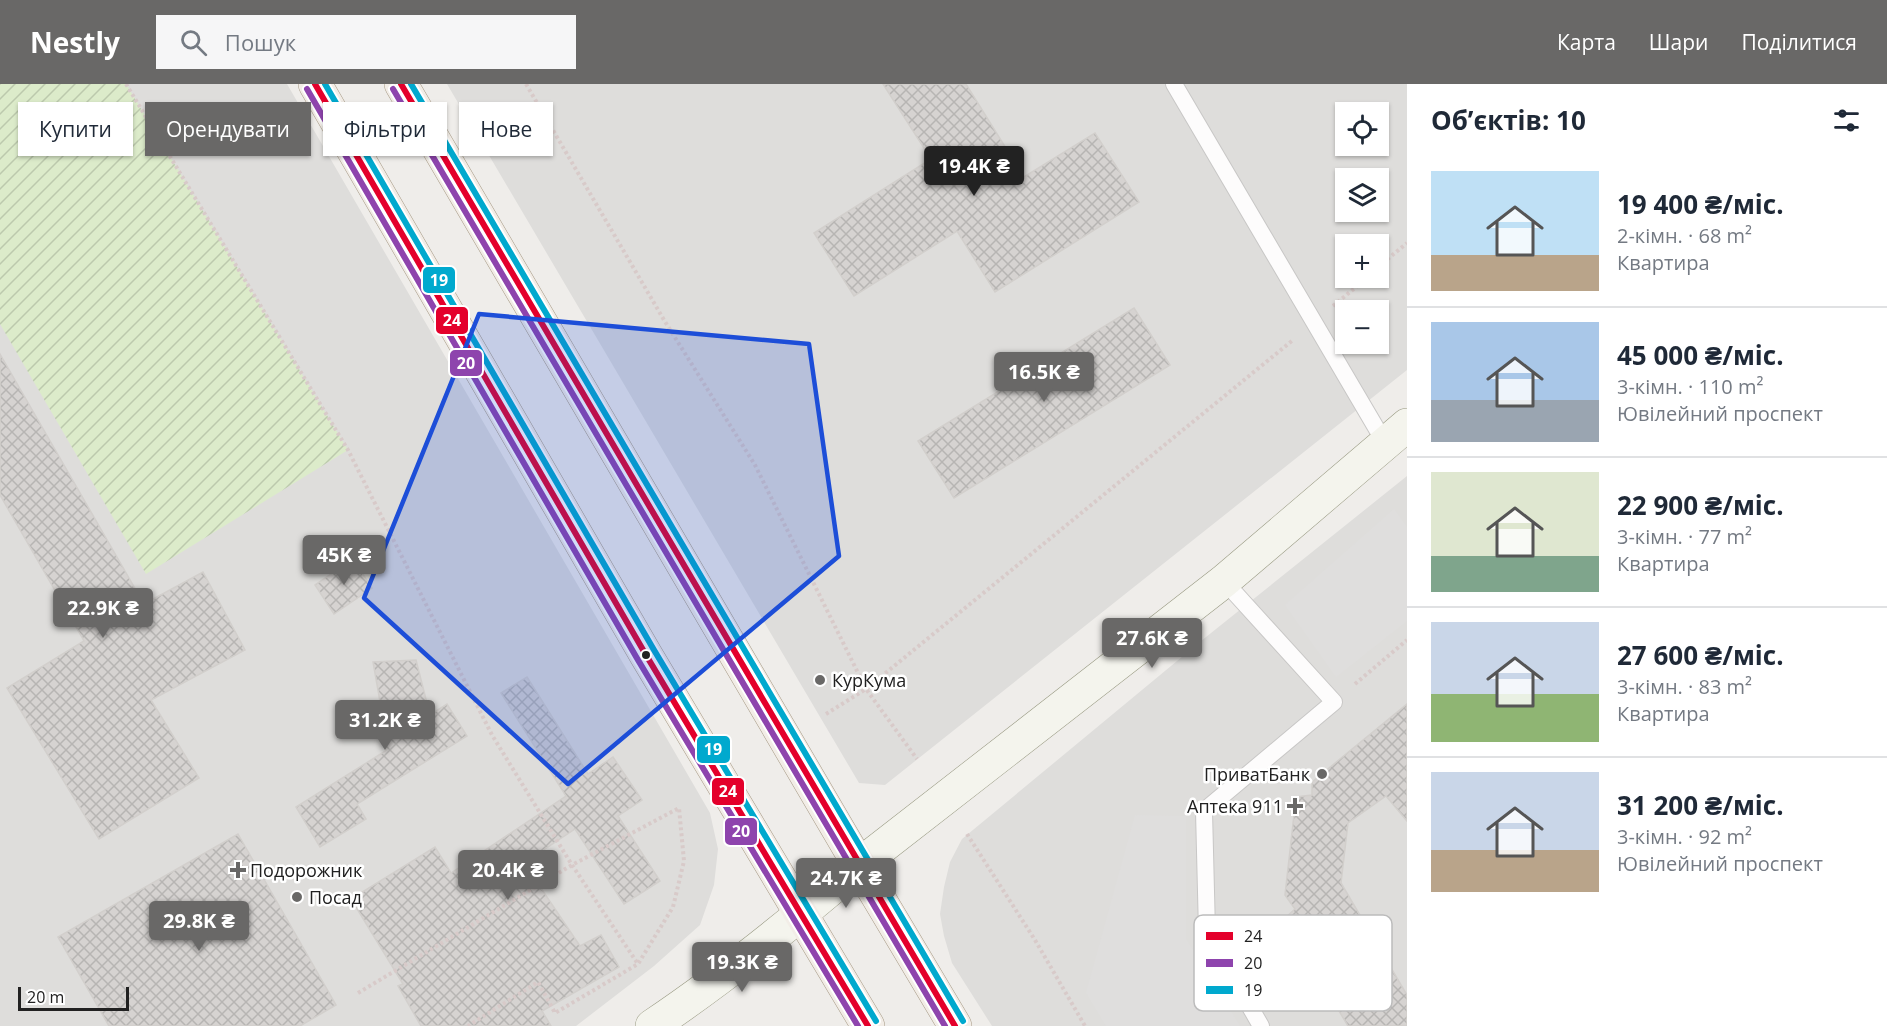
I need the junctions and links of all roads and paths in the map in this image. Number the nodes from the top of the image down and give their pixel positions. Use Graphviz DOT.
graph roads {
  1 [pos="126,84"];
  2 [pos="315,84"];
  3 [pos="401,84"];
  4 [pos="526,84"];
  5 [pos="1174,84"];
  6 [pos="1407,243"];
  7 [pos="1389,258"];
  8 [pos="1355,288"];
  9 [pos="1314,322"];
  10 [pos="1396,434"];
  11 [pos="1224,581"];
  12 [pos="1407,640"];
  13 [pos="866,689"];
  14 [pos="1334,702"];
  15 [pos="826,714"];
  16 [pos="917,759"];
  17 [pos="967,834"];
  18 [pos="572,865"];
  19 [pos="859,865"];
  20 [pos="800,915"];
  21 [pos="1207,915"];
  22 [pos="638,964"];
  23 [pos="358,993"];
  24 [pos="1252,1011"];
  25 [pos="468,1026"];
  26 [pos="652,1026"];
  27 [pos="868,1026"];
  28 [pos="956,1026"];
  29 [pos="1085,1026"];
  30 [pos="1261,1026"];
  1 -- 18 [label="path"];
  2 -- 20 [label="main road"];
  3 -- 19 [label="main road"];
  4 -- 13 [label="path"];
  5 -- 9 [label="lane"];
  6 -- 7 [label="path"];
  8 -- 9 [label="path"];
  9 -- 10 [label="lane"];
  9 -- 13 [label="path"];
  10 -- 11 [label="main road"];
  11 -- 14 [label="lane"];
  11 -- 19 [label="main road"];
  12 -- 14 [label="path"];
  13 -- 15 [label="path"];
  13 -- 16 [label="path"];
  14 -- 21 [label="lane"];
  17 -- 29 [label="path"];
  18 -- 22 [label="path"];
  18 -- 22 [label="path"];
  18 -- 23 [label="path"];
  19 -- 20 [label="main road"];
  19 -- 28 [label="main road"];
  20 -- 26 [label="main road"];
  20 -- 27 [label="main road"];
  22 -- 25 [label="path"];
  24 -- 30 [label="lane"];
}
